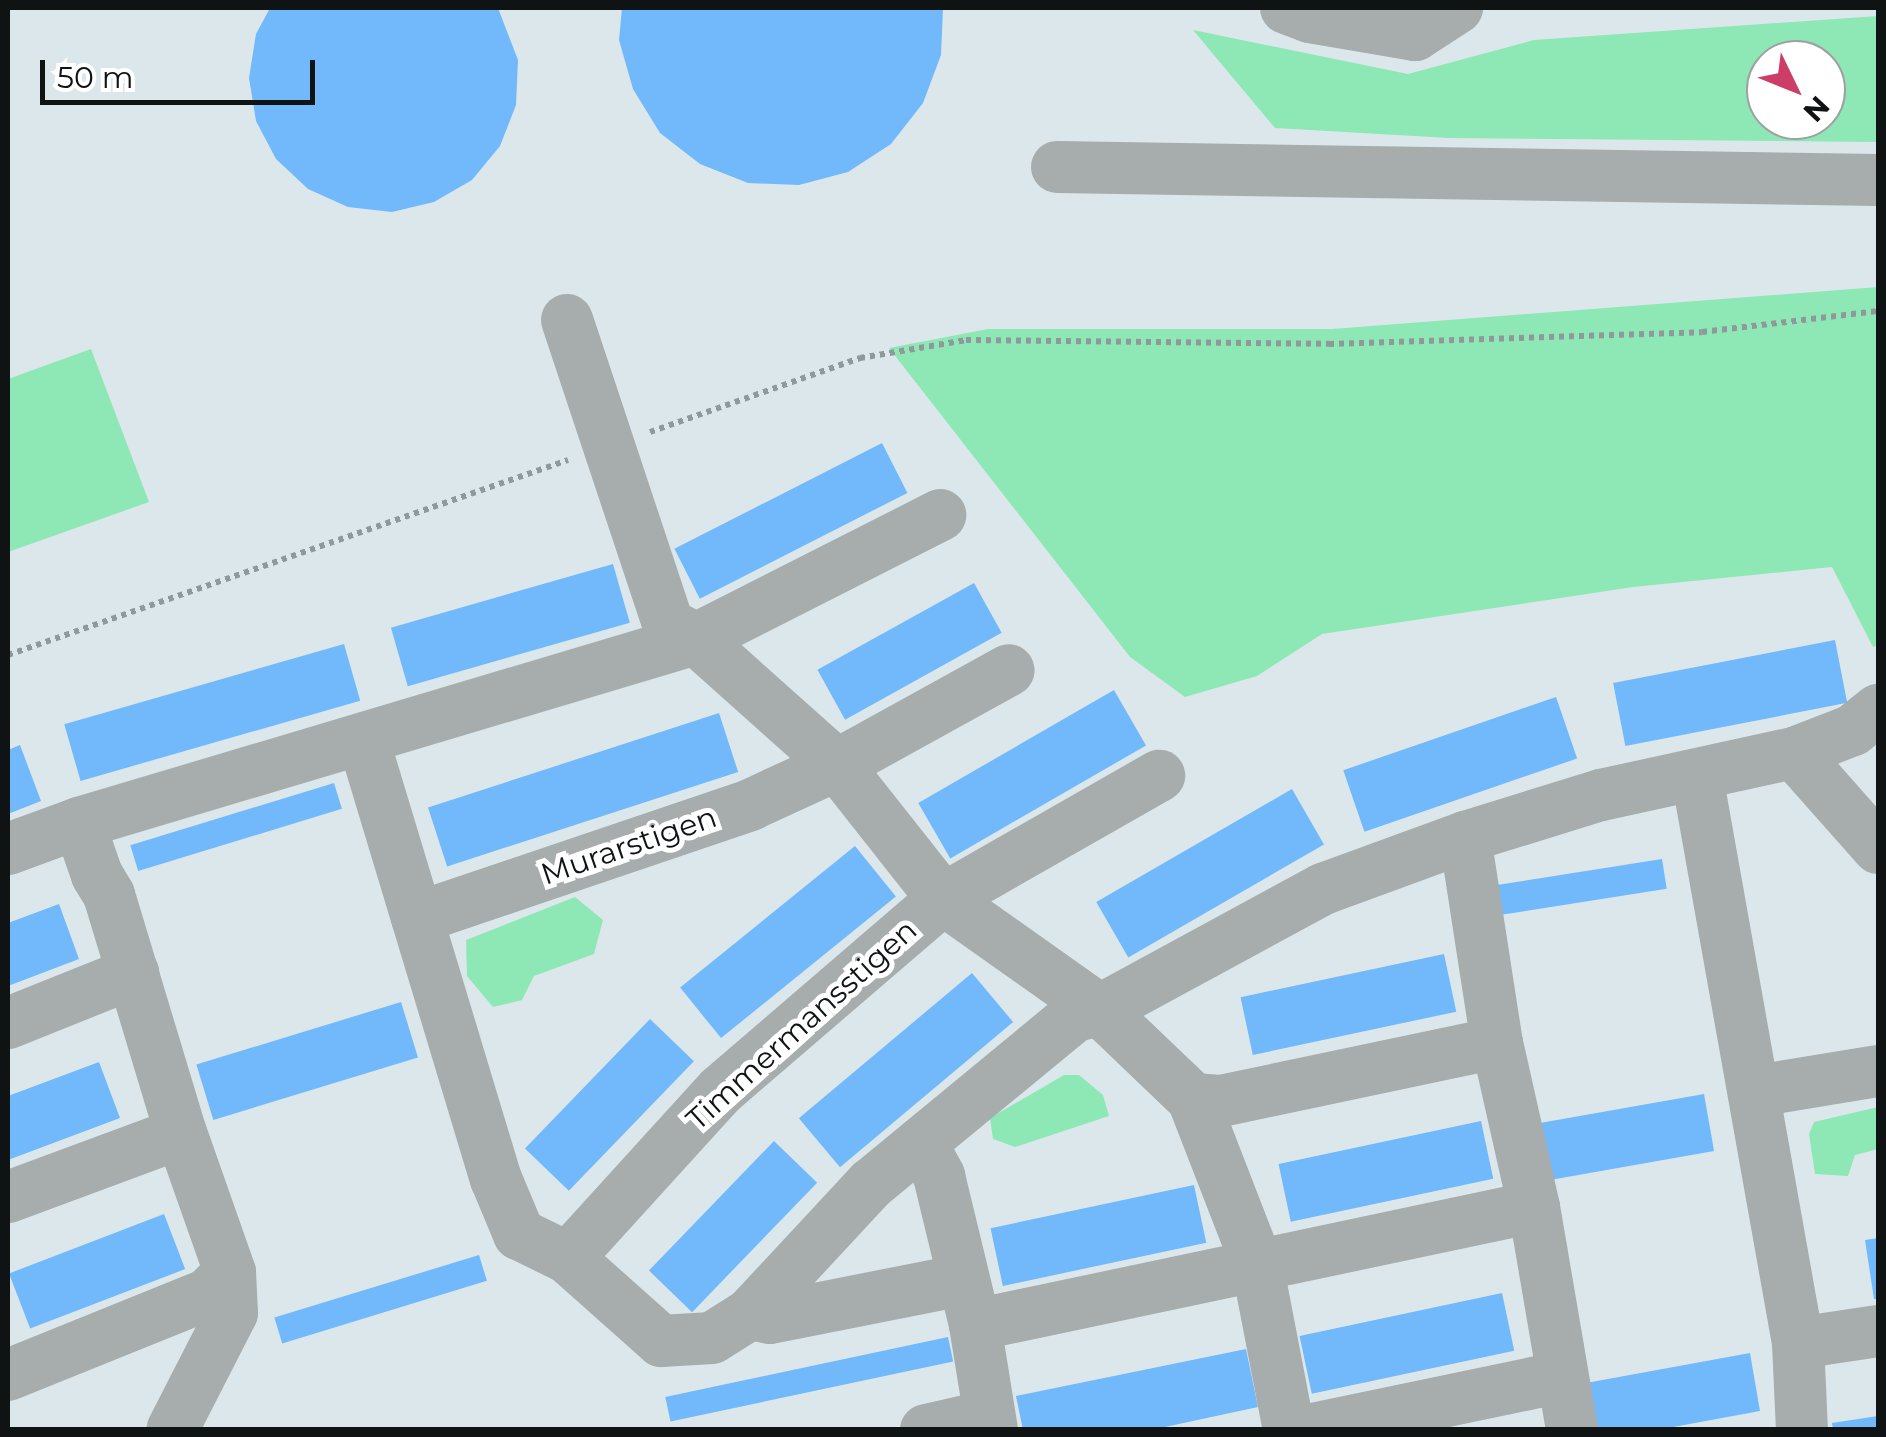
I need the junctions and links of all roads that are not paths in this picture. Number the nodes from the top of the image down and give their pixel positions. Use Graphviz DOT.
graph roads {
  1 [pos="1286,8"];
  2 [pos="1458,8"];
  3 [pos="1056,167"];
  4 [pos="1878,180"];
  5 [pos="567,320"];
  6 [pos="940,515"];
  7 [pos="696,639"];
  8 [pos="1010,670"];
  9 [pos="1878,710"];
  10 [pos="364,739"];
  11 [pos="1794,753"];
  12 [pos="837,766"];
  13 [pos="1159,776"];
  14 [pos="1697,776"];
  15 [pos="79,822"];
  16 [pos="1465,837"];
  17 [pos="1878,848"];
  18 [pos="8,850"];
  19 [pos="943,899"];
  20 [pos="418,918"];
  21 [pos="133,973"];
  22 [pos="1100,1010"];
  23 [pos="8,1023"];
  24 [pos="1497,1043"];
  25 [pos="1878,1071"];
  26 [pos="1756,1091"];
  27 [pos="1193,1099"];
  28 [pos="181,1134"];
  29 [pos="921,1143"];
  30 [pos="8,1196"];
  31 [pos="1534,1207"];
  32 [pos="568,1258"];
  33 [pos="1258,1264"];
  34 [pos="230,1272"];
  35 [pos="968,1303"];
  36 [pos="750,1314"];
  37 [pos="1878,1331"];
  38 [pos="1798,1342"];
  39 [pos="8,1375"];
  40 [pos="1562,1377"];
  41 [pos="990,1423"];
  42 [pos="172,1430"];
  43 [pos="926,1430"];
  44 [pos="1289,1430"];
  45 [pos="1308,1430"];
  46 [pos="1572,1430"];
  47 [pos="1802,1430"];
  1 -- 2 [label="street"];
  3 -- 4 [label="street"];
  5 -- 7 [label="street"];
  6 -- 7 [label="street"];
  7 -- 10 [label="street"];
  7 -- 12 [label="street"];
  8 -- 12 [label="street, Murarstigen"];
  9 -- 11 [label="street"];
  10 -- 15 [label="street"];
  10 -- 20 [label="street"];
  11 -- 14 [label="street"];
  11 -- 17 [label="street"];
  12 -- 19 [label="street, Timmermansstigen"];
  12 -- 20 [label="street, Murarstigen"];
  13 -- 19 [label="street, Timmermansstigen"];
  14 -- 16 [label="street"];
  14 -- 26 [label="street"];
  15 -- 18 [label="street"];
  15 -- 21 [label="street"];
  16 -- 22 [label="street"];
  16 -- 24 [label="street"];
  19 -- 22 [label="street, Timmermansstigen"];
  19 -- 32 [label="street, Timmermansstigen"];
  20 -- 32 [label="street"];
  21 -- 23 [label="street"];
  21 -- 28 [label="street"];
  22 -- 27 [label="street, Timmermansstigen"];
  22 -- 29 [label="street"];
  24 -- 27 [label="street"];
  24 -- 31 [label="street"];
  25 -- 26 [label="street"];
  26 -- 38 [label="street"];
  27 -- 33 [label="street, Timmermansstigen"];
  28 -- 30 [label="street"];
  28 -- 34 [label="street"];
  29 -- 35 [label="street"];
  29 -- 36 [label="street"];
  31 -- 33 [label="street"];
  31 -- 40 [label="street"];
  32 -- 36 [label="street"];
  33 -- 35 [label="street"];
  33 -- 44 [label="street, Timmermansstigen"];
  34 -- 39 [label="street"];
  34 -- 42 [label="street"];
  35 -- 36 [label="street"];
  35 -- 41 [label="street"];
  37 -- 38 [label="street"];
  38 -- 47 [label="street"];
  40 -- 45 [label="street"];
  40 -- 46 [label="street"];
  41 -- 43 [label="street"];
}
